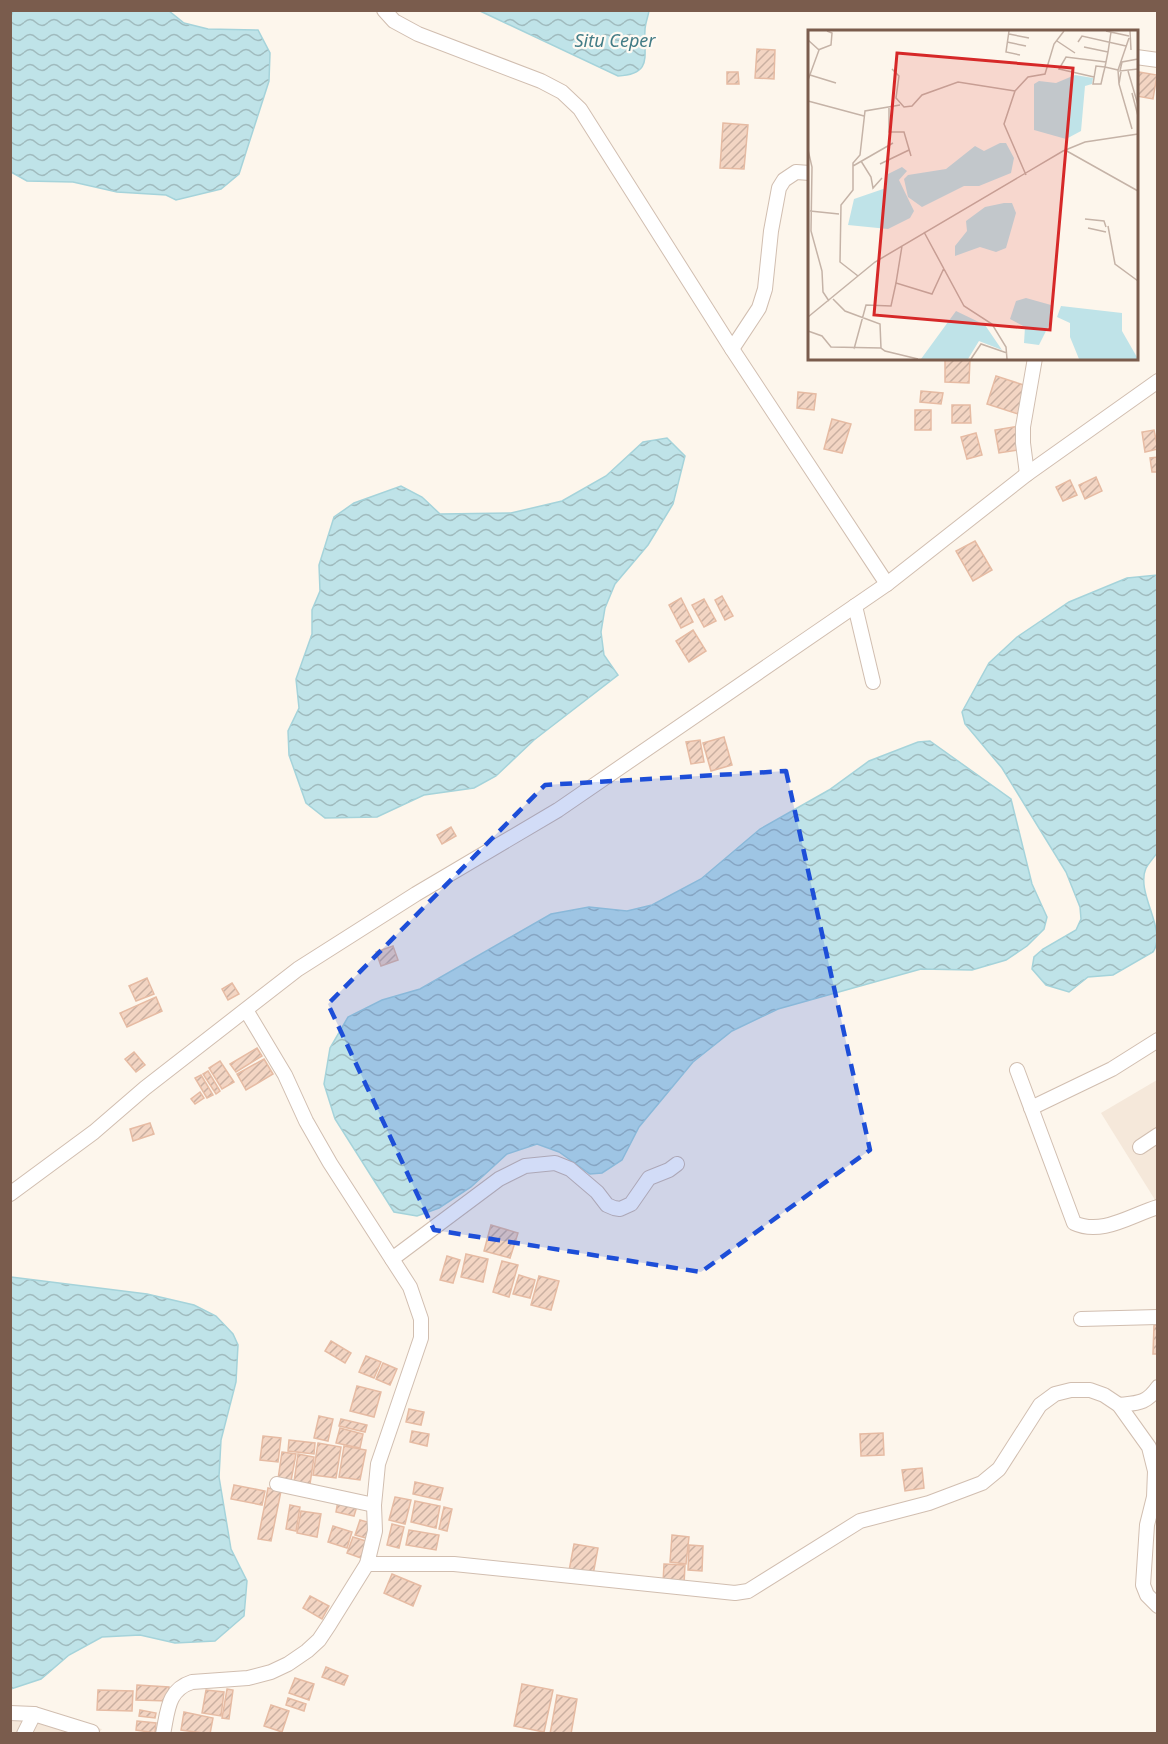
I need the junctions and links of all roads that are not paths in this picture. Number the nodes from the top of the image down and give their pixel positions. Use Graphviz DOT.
graph roads {
  1 [pos="384,10"];
  2 [pos="1138,57"];
  3 [pos="1158,60"];
  4 [pos="808,173"];
  5 [pos="732,349"];
  6 [pos="1035,360"];
  7 [pos="1158,381"];
  8 [pos="1027,474"];
  9 [pos="887,584"];
  10 [pos="855,606"];
  11 [pos="873,682"];
  12 [pos="246,1010"];
  13 [pos="1158,1040"];
  14 [pos="1017,1070"];
  15 [pos="1031,1108"];
  16 [pos="1158,1135"];
  17 [pos="1140,1147"];
  18 [pos="677,1164"];
  19 [pos="10,1194"];
  20 [pos="1158,1208"];
  21 [pos="392,1259"];
  22 [pos="1158,1317"];
  23 [pos="1081,1319"];
  24 [pos="1158,1387"];
  25 [pos="1119,1405"];
  26 [pos="277,1484"];
  27 [pos="374,1505"];
  28 [pos="367,1564"];
  29 [pos="1158,1606"];
  30 [pos="10,1713"];
  31 [pos="34,1714"];
  32 [pos="24,1734"];
  33 [pos="91,1734"];
  34 [pos="163,1734"];
  1 -- 5 [label="street"];
  2 -- 3 [label="street"];
  4 -- 5 [label="street"];
  5 -- 9 [label="street"];
  6 -- 8 [label="street"];
  7 -- 8 [label="street"];
  8 -- 9 [label="street"];
  9 -- 10 [label="street"];
  10 -- 11 [label="street"];
  10 -- 12 [label="street"];
  12 -- 19 [label="street"];
  12 -- 21 [label="street"];
  13 -- 15 [label="street"];
  14 -- 15 [label="street"];
  15 -- 20 [label="street"];
  16 -- 17 [label="street"];
  18 -- 21 [label="street"];
  21 -- 27 [label="street"];
  22 -- 23 [label="street"];
  24 -- 25 [label="street"];
  25 -- 28 [label="street"];
  25 -- 29 [label="street"];
  26 -- 27 [label="street"];
  27 -- 28 [label="street"];
  28 -- 34 [label="street"];
  30 -- 31 [label="street"];
  31 -- 32 [label="street"];
  31 -- 33 [label="street"];
}
